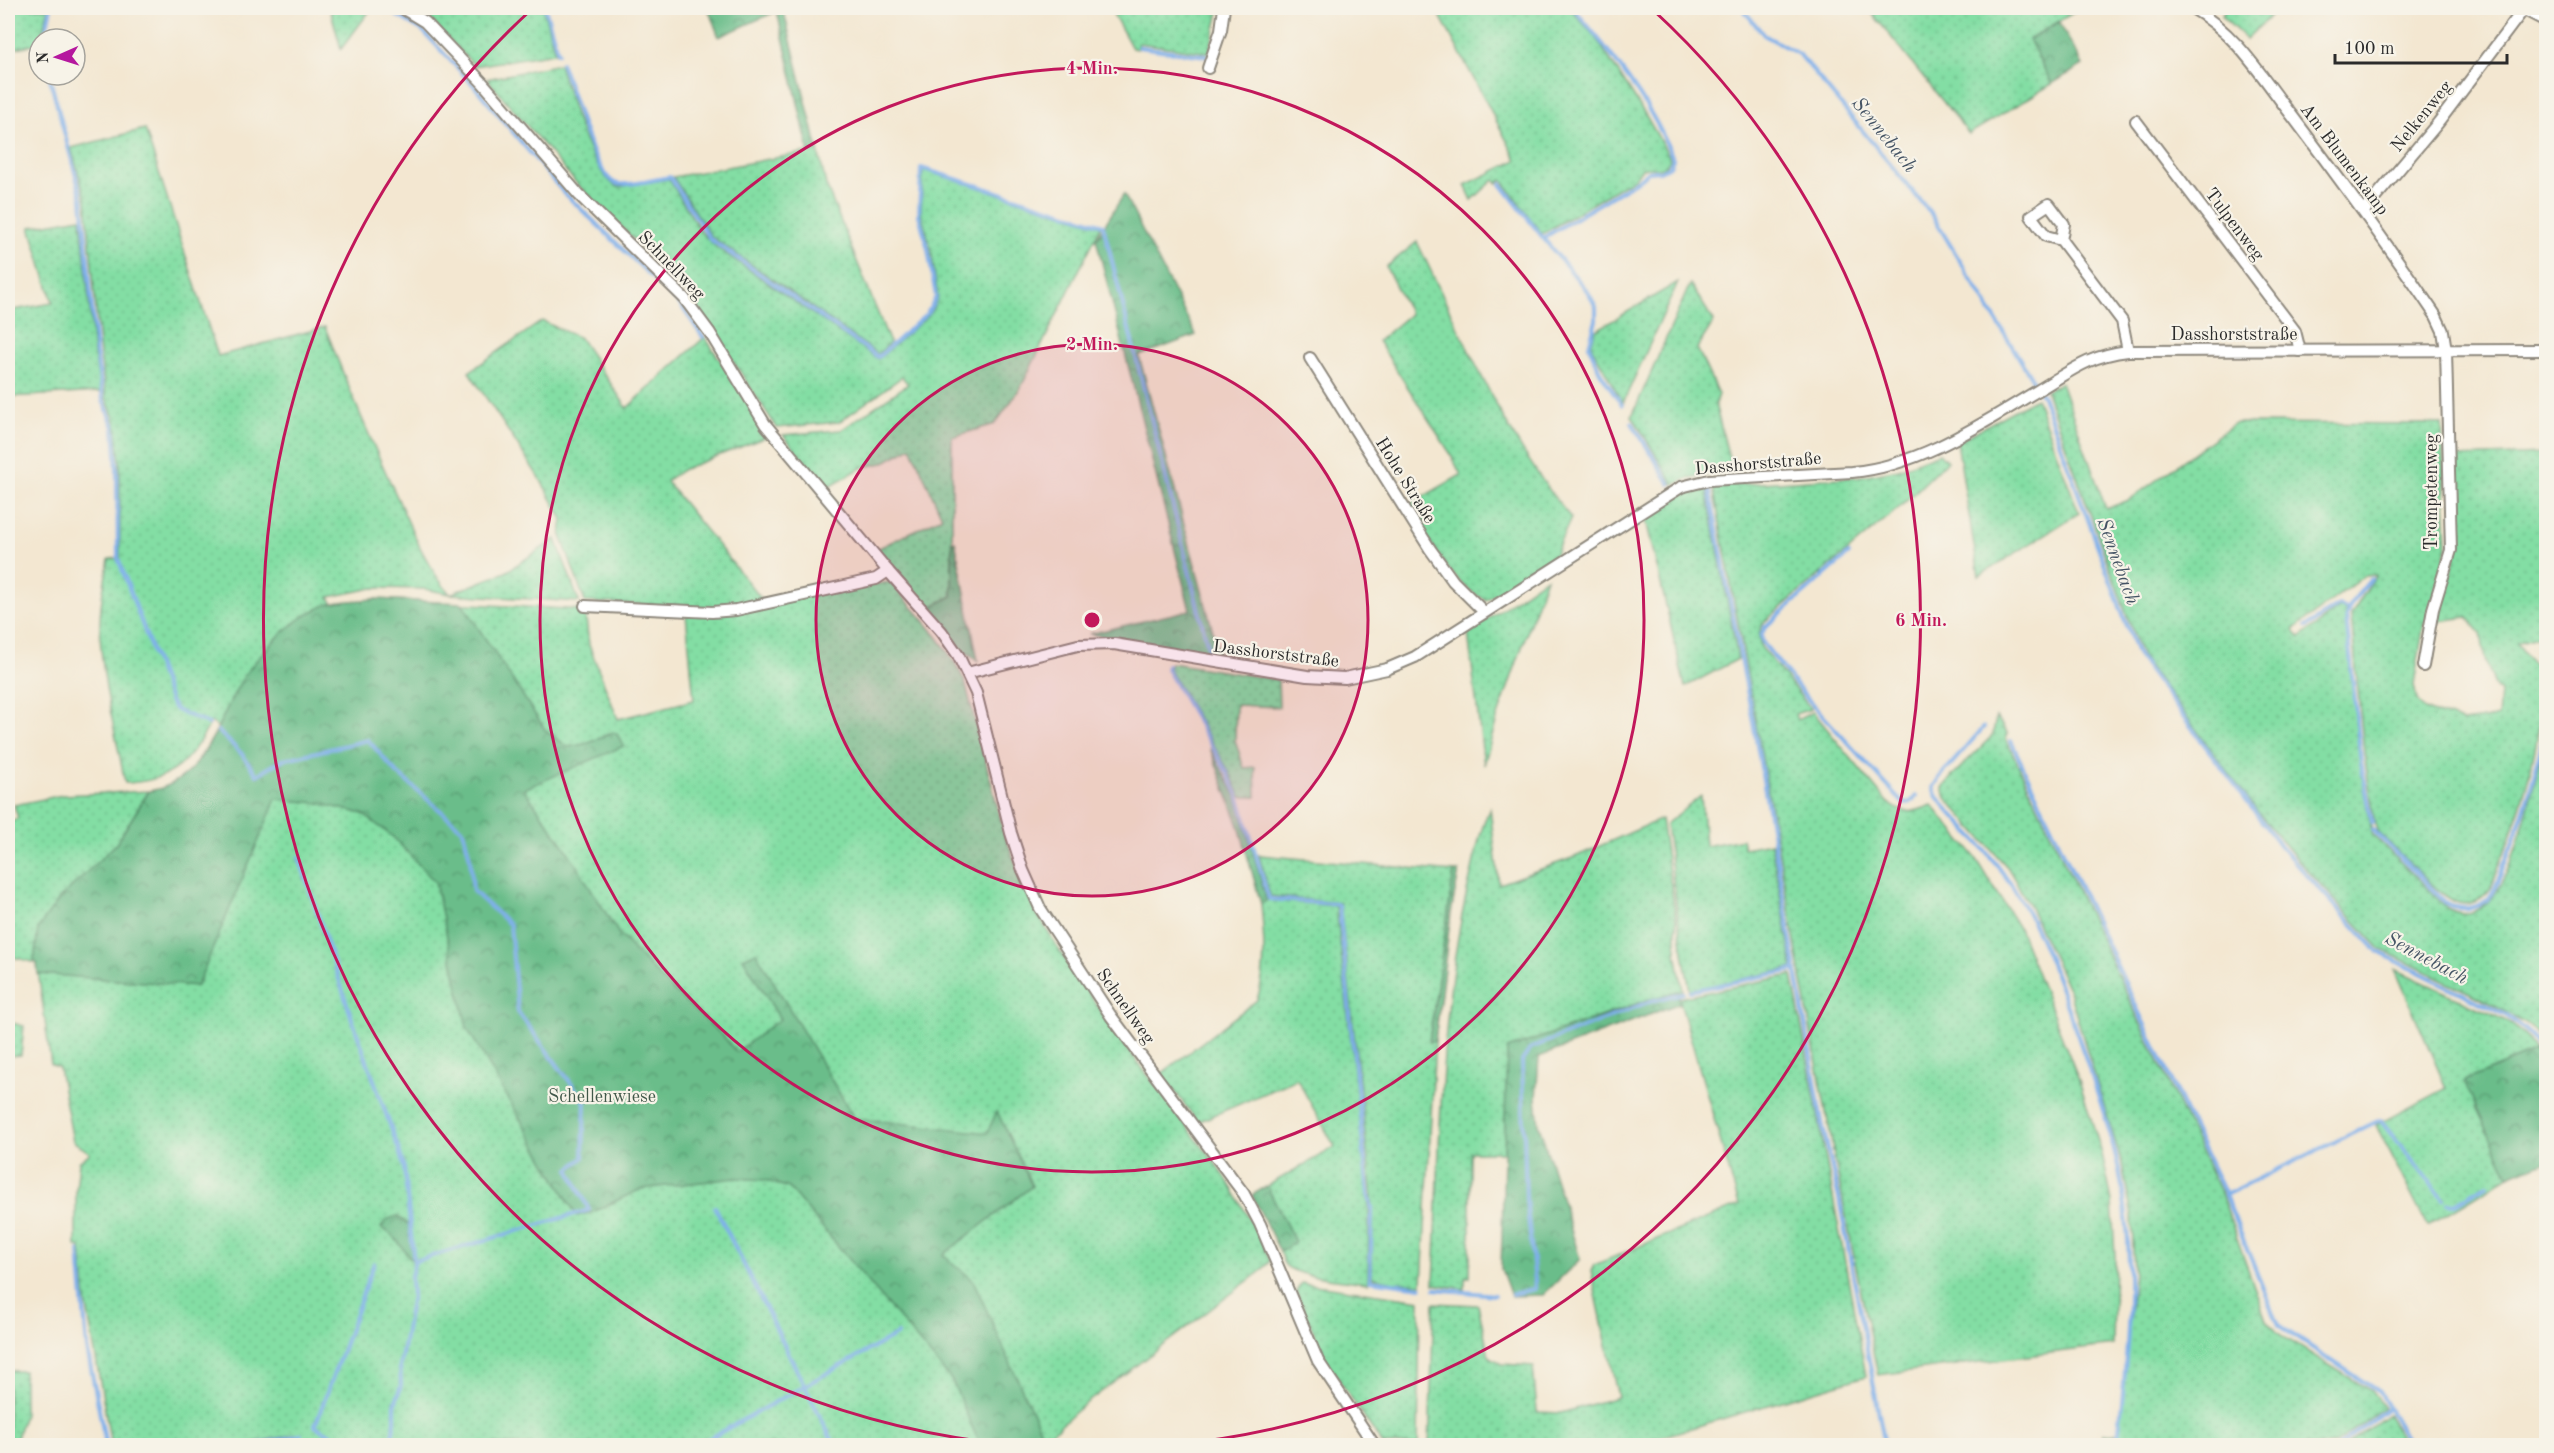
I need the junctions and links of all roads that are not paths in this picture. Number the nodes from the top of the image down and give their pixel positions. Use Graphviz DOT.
graph roads {
  1 [pos="402,8"];
  2 [pos="1224,8"];
  3 [pos="2192,8"];
  4 [pos="2522,9"];
  5 [pos="2547,21"];
  6 [pos="1208,68"];
  7 [pos="2136,121"];
  8 [pos="2364,211"];
  9 [pos="2061,240"];
  10 [pos="2446,350"];
  11 [pos="2547,350"];
  12 [pos="2128,351"];
  13 [pos="2300,351"];
  14 [pos="1310,358"];
  15 [pos="888,571"];
  16 [pos="585,606"];
  17 [pos="1484,612"];
  18 [pos="2423,666"];
  19 [pos="967,673"];
  20 [pos="1375,1446"];
  1 -- 15 [label="street, Schnellweg"];
  2 -- 6 [label="street"];
  3 -- 8 [label="street, Am Blumenkamp"];
  4 -- 5 [label="street"];
  4 -- 8 [label="street, Nelkenweg"];
  7 -- 13 [label="street, Tulpenweg"];
  8 -- 10 [label="street, Am Blumenkamp"];
  9 -- 12 [label="street"];
  10 -- 11 [label="street, Dasshorststraße"];
  10 -- 13 [label="street, Dasshorststraße"];
  10 -- 18 [label="street, Trompetenweg"];
  12 -- 13 [label="street, Dasshorststraße"];
  12 -- 17 [label="street, Dasshorststraße"];
  14 -- 17 [label="street, Hohe Straße"];
  15 -- 16 [label="street"];
  15 -- 19 [label="street, Schnellweg"];
  17 -- 19 [label="street, Dasshorststraße"];
  19 -- 20 [label="street, Schnellweg"];
}
